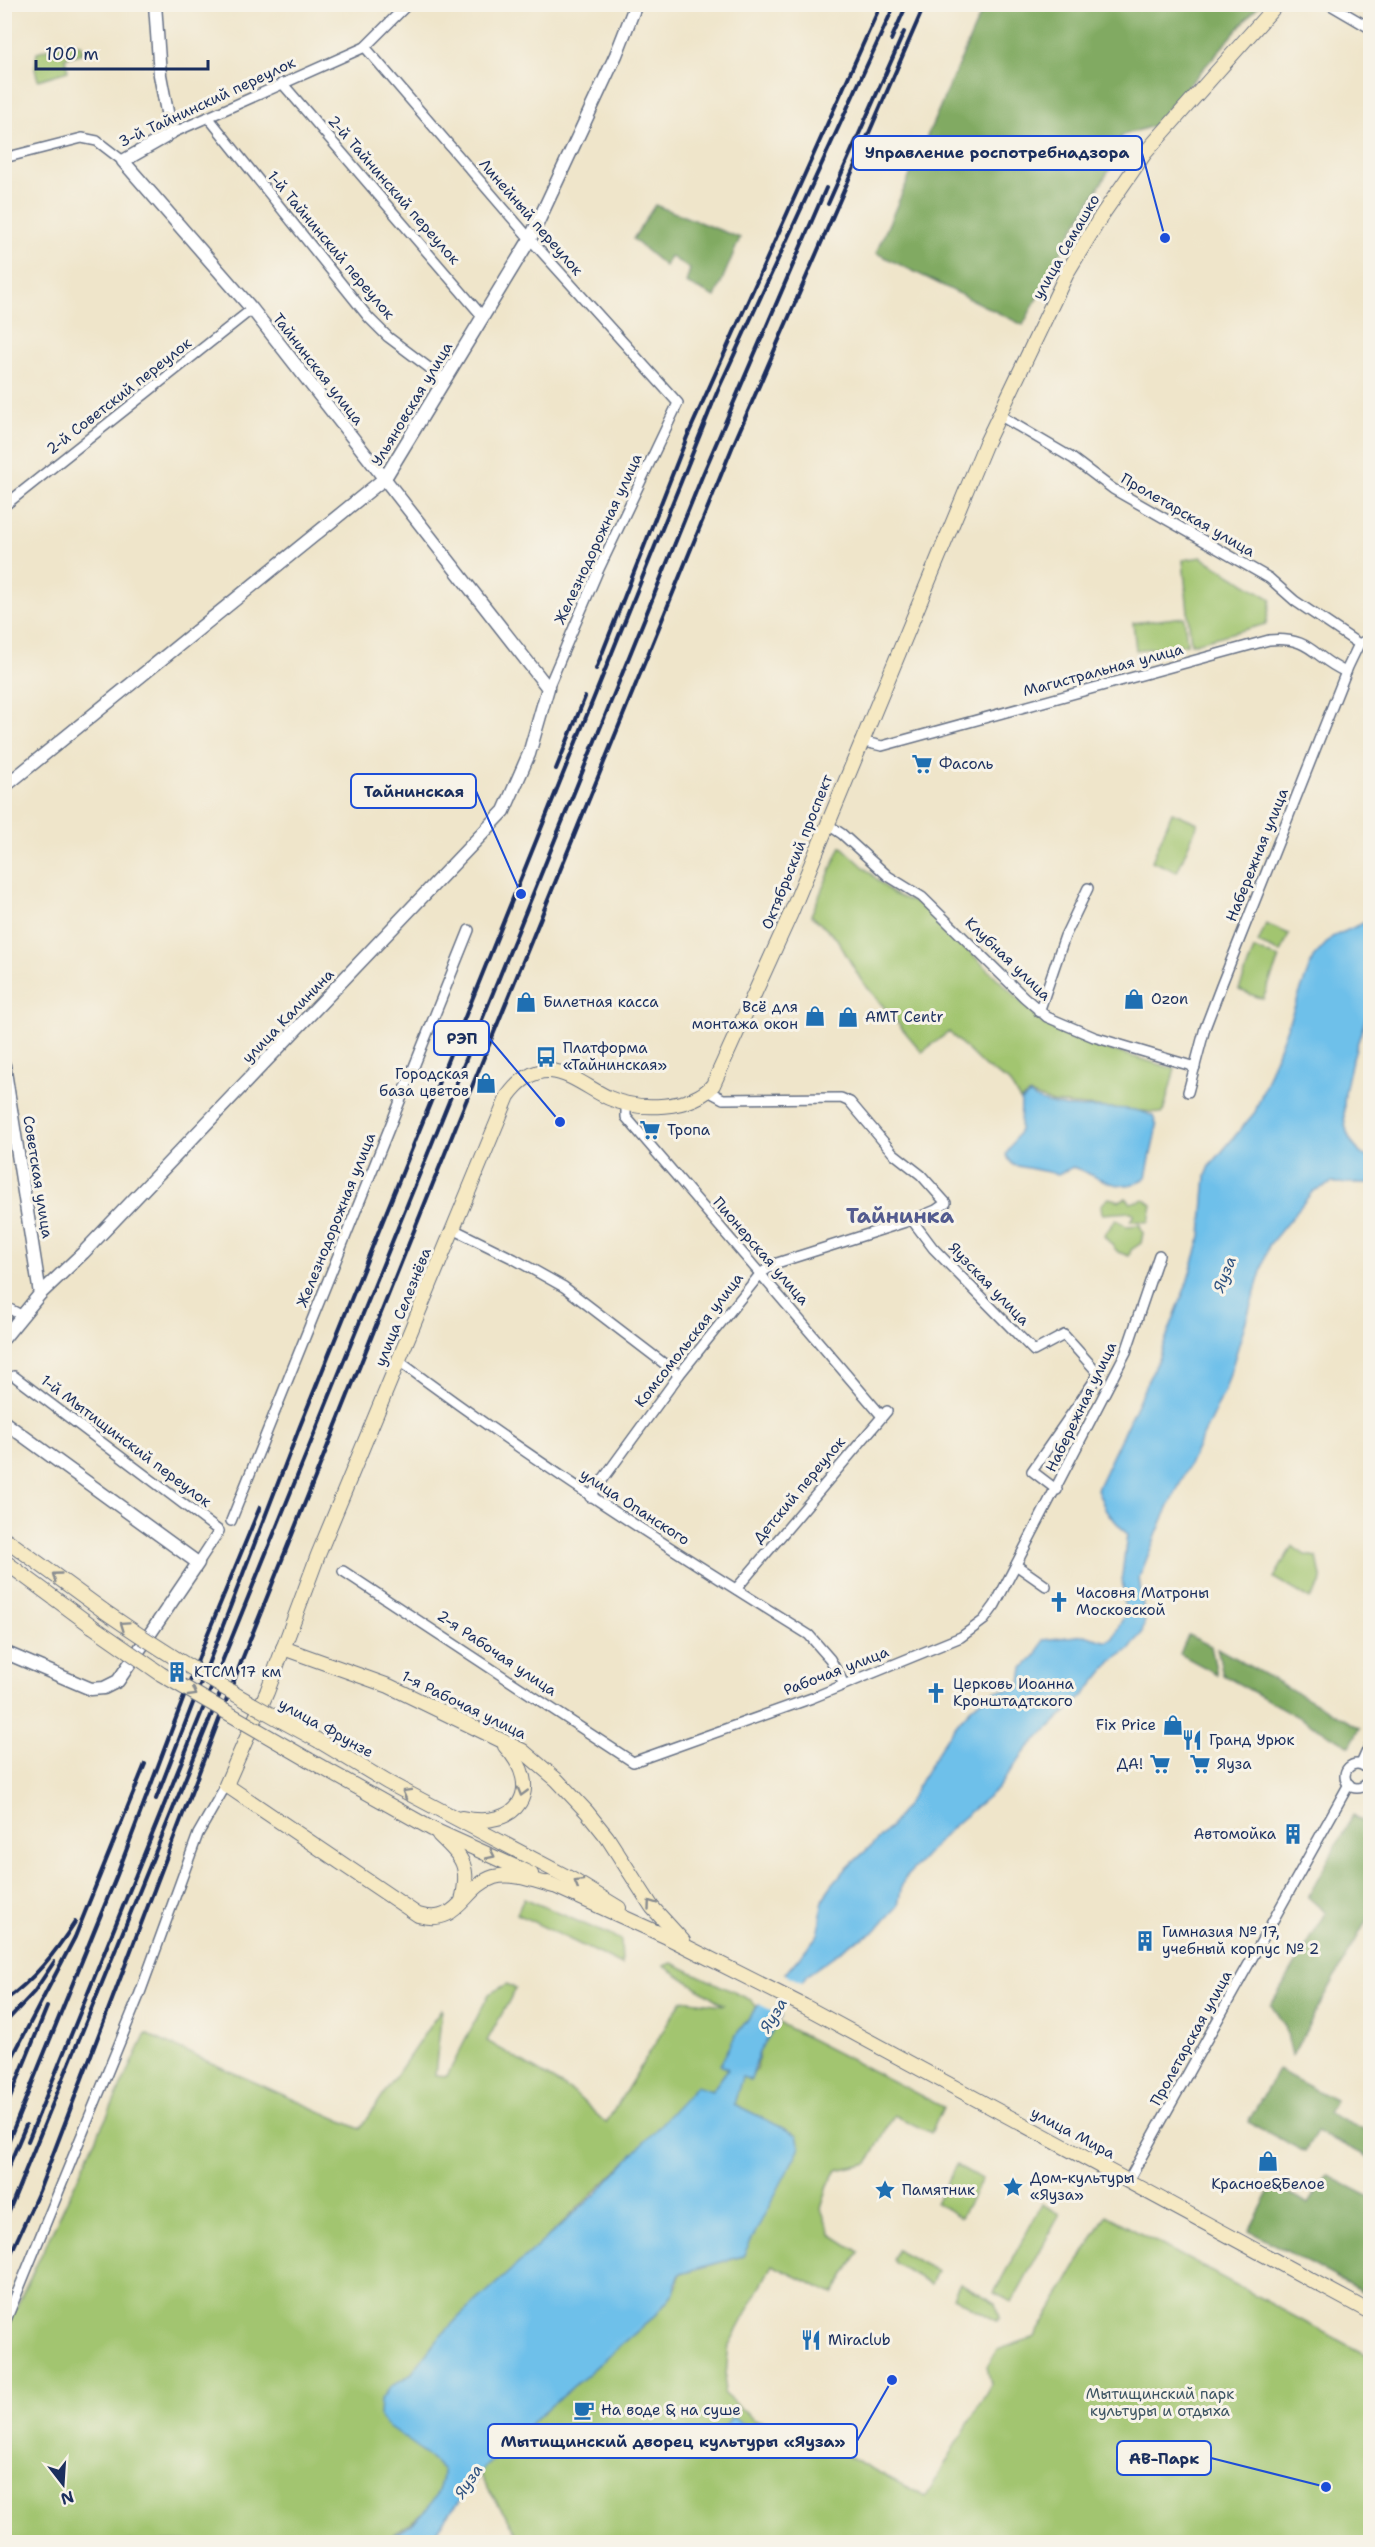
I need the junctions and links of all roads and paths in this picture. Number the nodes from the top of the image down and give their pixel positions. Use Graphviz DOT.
graph roads {
  1 [pos="155,4"];
  2 [pos="408,4"];
  3 [pos="636,4"];
  4 [pos="1277,4"];
  5 [pos="1329,4"];
  6 [pos="1371,28"];
  7 [pos="365,47"];
  8 [pos="282,83"];
  9 [pos="208,117"];
  10 [pos="168,135"];
  11 [pos="4,158"];
  12 [pos="123,161"];
  13 [pos="530,239"];
  14 [pos="252,309"];
  15 [pos="483,317"];
  16 [pos="444,379"];
  17 [pos="678,403"];
  18 [pos="999,415"];
  19 [pos="985,445"];
  20 [pos="385,478"];
  21 [pos="4,506"];
  22 [pos="1371,638"];
  23 [pos="1359,644"];
  24 [pos="1346,672"];
  25 [pos="548,688"];
  26 [pos="860,741"];
  27 [pos="4,786"];
  28 [pos="826,824"];
  29 [pos="1088,888"];
  30 [pos="469,930"];
  31 [pos="1039,1012"];
  32 [pos="4,1065"];
  33 [pos="1195,1067"];
  34 [pos="708,1091"];
  35 [pos="1188,1092"];
  36 [pos="626,1102"];
  37 [pos="912,1220"];
  38 [pos="453,1229"];
  39 [pos="1159,1255"];
  40 [pos="761,1273"];
  41 [pos="40,1294"];
  42 [pos="4,1306"];
  43 [pos="21,1315"];
  44 [pos="4,1338"];
  45 [pos="399,1361"];
  46 [pos="679,1375"];
  47 [pos="14,1376"];
  48 [pos="884,1413"];
  49 [pos="4,1422"];
  50 [pos="1057,1490"];
  51 [pos="590,1497"];
  52 [pos="231,1521"];
  53 [pos="4,1538"];
  54 [pos="4,1561"];
  55 [pos="198,1563"];
  56 [pos="1016,1566"];
  57 [pos="343,1571"];
  58 [pos="1046,1586"];
  59 [pos="736,1589"];
  60 [pos="283,1648"];
  61 [pos="4,1652"];
  62 [pos="844,1684"];
  63 [pos="502,1742"];
  64 [pos="1371,1744"];
  65 [pos="633,1762"];
  66 [pos="1361,1764"];
  67 [pos="1370,1780"];
  68 [pos="226,1785"];
  69 [pos="1349,1785"];
  70 [pos="444,1814"];
  71 [pos="432,1829"];
  72 [pos="554,1886"];
  73 [pos="462,1903"];
  74 [pos="645,1927"];
  75 [pos="690,1948"];
  76 [pos="760,1984"];
  77 [pos="1128,2181"];
  78 [pos="1371,2312"];
  79 [pos="4,2325"];
  1 -- 10 [label="street"];
  2 -- 7 [label="street, 3-й Тайнинский переулок"];
  3 -- 13 [label="street, Ульяновская улица"];
  4 -- 18 [label="main road, улица Семашко"];
  5 -- 6 [label="street"];
  7 -- 8 [label="street, 3-й Тайнинский переулок"];
  7 -- 13 [label="street, Линейный переулок"];
  8 -- 9 [label="street, 3-й Тайнинский переулок"];
  8 -- 15 [label="street, 2-й Тайнинский переулок"];
  9 -- 10 [label="street, 3-й Тайнинский переулок"];
  9 -- 16 [label="street, 1-й Тайнинский переулок"];
  10 -- 12 [label="street, 3-й Тайнинский переулок"];
  11 -- 12 [label="street, 3-й Тайнинский переулок"];
  12 -- 14 [label="street, Тайнинская улица"];
  13 -- 15 [label="street, Ульяновская улица"];
  13 -- 17 [label="street, Линейный переулок"];
  14 -- 20 [label="street, Тайнинская улица"];
  14 -- 21 [label="street, 2-й Советский переулок"];
  15 -- 16 [label="street, Ульяновская улица"];
  16 -- 20 [label="street, Ульяновская улица"];
  17 -- 25 [label="street, Железнодорожная улица"];
  18 -- 19 [label="main road, улица Семашко"];
  18 -- 23 [label="street, Пролетарская улица"];
  19 -- 26 [label="main road, Октябрьский проспект"];
  20 -- 25 [label="street, Тайнинская улица"];
  20 -- 27 [label="street, Ульяновская улица"];
  22 -- 23 [label="street"];
  23 -- 24 [label="street, Набережная улица"];
  24 -- 26 [label="street, Магистральная улица"];
  24 -- 33 [label="street, Набережная улица"];
  25 -- 41 [label="street, улица Калинина"];
  26 -- 28 [label="main road, Октябрьский проспект"];
  28 -- 31 [label="street, Клубная улица"];
  28 -- 34 [label="main road, Октябрьский проспект"];
  29 -- 31 [label="street"];
  30 -- 52 [label="street, Железнодорожная улица"];
  31 -- 33 [label="street, Клубная улица"];
  32 -- 41 [label="street, Советская улица"];
  33 -- 35 [label="street, Набережная улица"];
  34 -- 36 [label="main road"];
  34 -- 37 [label="street"];
  36 -- 38 [label="main road, улица Селезнёва"];
  36 -- 40 [label="street, Пионерская улица"];
  37 -- 40 [label="street, Комсомольская улица"];
  37 -- 50 [label="street, Яузская улица"];
  38 -- 45 [label="main road, улица Селезнёва"];
  38 -- 46 [label="street"];
  39 -- 50 [label="street, Набережная улица"];
  40 -- 46 [label="street, Комсомольская улица"];
  40 -- 48 [label="street, Пионерская улица"];
  41 -- 43 [label="street, улица Калинина"];
  42 -- 43 [label="street"];
  43 -- 44 [label="street, улица Калинина"];
  45 -- 51 [label="street, улица Опанского"];
  45 -- 60 [label="main road, улица Селезнёва"];
  46 -- 51 [label="street, Комсомольская улица"];
  47 -- 55 [label="street, 1-й Мытищинский переулок"];
  48 -- 59 [label="street, Детский переулок"];
  49 -- 55 [label="street"];
  50 -- 56 [label="street, Набережная улица"];
  51 -- 59 [label="street, улица Опанского"];
  70 -- 53 [label="main road, улица Фрунзе, one-way, bridge"];
  54 -- 71 [label="main road, улица Фрунзе, one-way, bridge"];
  55 -- 61 [label="street"];
  56 -- 58 [label="street"];
  56 -- 62 [label="street, Рабочая улица"];
  57 -- 65 [label="street, 2-я Рабочая улица"];
  59 -- 62 [label="street, улица Опанского"];
  60 -- 63 [label="main road, 1-я Рабочая улица"];
  60 -- 68 [label="main road, улица Селезнёва"];
  62 -- 65 [label="street, Рабочая улица"];
  63 -- 70 [label="main road, one-way"];
  75 -- 63 [label="main road, 1-я Рабочая улица, one-way"];
  64 -- 66 [label="street"];
  66 -- 67 [label="street"];
  66 -- 69 [label="street"];
  67 -- 69 [label="street"];
  68 -- 73 [label="main road"];
  68 -- 79 [label="street"];
  69 -- 77 [label="street, Пролетарская улица"];
  74 -- 70 [label="main road, улица Фрунзе, one-way"];
  71 -- 72 [label="main road, улица Фрунзе, one-way"];
  71 -- 73 [label="main road"];
  72 -- 73 [label="main road"];
  72 -- 74 [label="main road, улица Фрунзе"];
  74 -- 75 [label="main road, улица Фрунзе"];
  75 -- 76 [label="main road, улица Фрунзе"];
  76 -- 77 [label="main road, улица Мира"];
  77 -- 78 [label="main road, улица Мира"];
}
